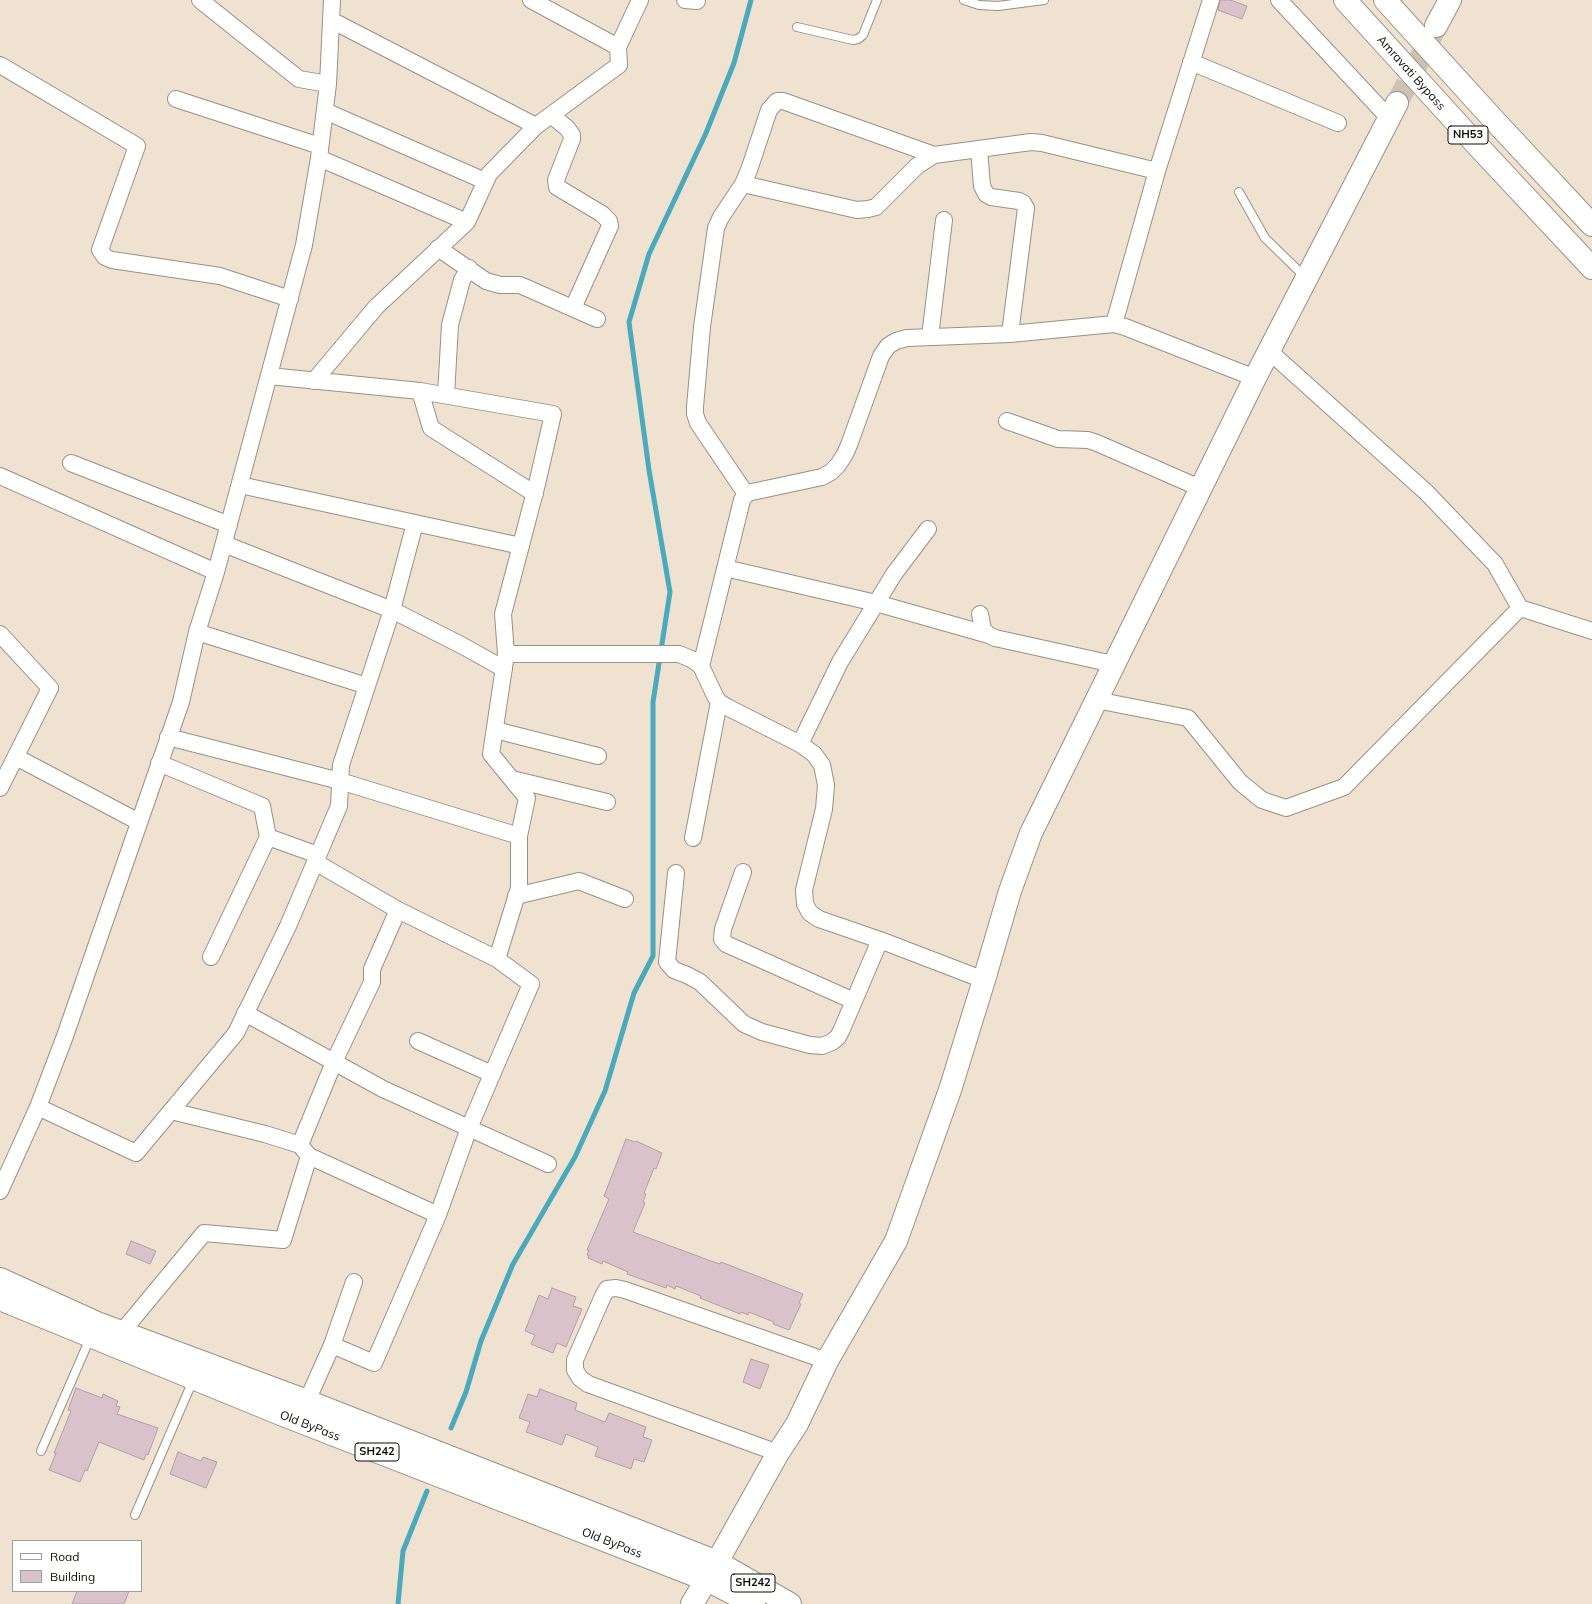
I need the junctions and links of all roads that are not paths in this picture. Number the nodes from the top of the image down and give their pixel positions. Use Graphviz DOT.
graph roads {
  1 [pos="200,0"];
  2 [pos="332,0"];
  3 [pos="531,0"];
  4 [pos="640,0"];
  5 [pos="877,0"];
  6 [pos="964,0"];
  7 [pos="1044,0"];
  8 [pos="1211,0"];
  9 [pos="1279,0"];
  10 [pos="1345,0"];
  11 [pos="1385,0"];
  12 [pos="1449,0"];
  13 [pos="331,20"];
  14 [pos="1436,26"];
  15 [pos="798,27"];
  16 [pos="618,47"];
  17 [pos="1191,62"];
  18 [pos="0,65"];
  19 [pos="328,84"];
  20 [pos="176,99"];
  21 [pos="1393,110"];
  22 [pos="325,111"];
  23 [pos="551,115"];
  24 [pos="1338,123"];
  25 [pos="536,126"];
  26 [pos="979,149"];
  27 [pos="320,152"];
  28 [pos="934,155"];
  29 [pos="1157,171"];
  30 [pos="486,181"];
  31 [pos="743,184"];
  32 [pos="1239,192"];
  33 [pos="944,220"];
  34 [pos="466,222"];
  35 [pos="1592,225"];
  36 [pos="438,248"];
  37 [pos="469,268"];
  38 [pos="1592,268"];
  39 [pos="1306,278"];
  40 [pos="290,299"];
  41 [pos="573,308"];
  42 [pos="597,319"];
  43 [pos="1114,324"];
  44 [pos="1010,334"];
  45 [pos="930,337"];
  46 [pos="1269,351"];
  47 [pos="269,376"];
  48 [pos="1255,378"];
  49 [pos="314,380"];
  50 [pos="420,391"];
  51 [pos="446,395"];
  52 [pos="1007,421"];
  53 [pos="71,463"];
  54 [pos="0,476"];
  55 [pos="240,485"];
  56 [pos="1200,488"];
  57 [pos="535,494"];
  58 [pos="746,494"];
  59 [pos="415,523"];
  60 [pos="229,525"];
  61 [pos="928,529"];
  62 [pos="224,544"];
  63 [pos="521,546"];
  64 [pos="725,568"];
  65 [pos="216,572"];
  66 [pos="876,603"];
  67 [pos="1520,608"];
  68 [pos="392,610"];
  69 [pos="980,614"];
  70 [pos="1592,631"];
  71 [pos="197,632"];
  72 [pos="0,634"];
  73 [pos="989,635"];
  74 [pos="505,662"];
  75 [pos="1113,664"];
  76 [pos="701,666"];
  77 [pos="367,686"];
  78 [pos="1096,700"];
  79 [pos="719,702"];
  80 [pos="495,730"];
  81 [pos="168,737"];
  82 [pos="800,744"];
  83 [pos="598,756"];
  84 [pos="16,757"];
  85 [pos="159,763"];
  86 [pos="512,779"];
  87 [pos="340,781"];
  88 [pos="0,788"];
  89 [pos="607,802"];
  90 [pos="139,822"];
  91 [pos="519,836"];
  92 [pos="268,837"];
  93 [pos="693,838"];
  94 [pos="317,859"];
  95 [pos="743,872"];
  96 [pos="676,873"];
  97 [pos="516,896"];
  98 [pos="626,899"];
  99 [pos="398,910"];
  100 [pos="880,940"];
  101 [pos="210,958"];
  102 [pos="497,959"];
  103 [pos="984,980"];
  104 [pos="854,1000"];
  105 [pos="245,1013"];
  106 [pos="418,1041"];
  107 [pos="334,1062"];
  108 [pos="492,1074"];
  109 [pos="38,1107"];
  110 [pos="171,1111"];
  111 [pos="469,1128"];
  112 [pos="305,1150"];
  113 [pos="548,1164"];
  114 [pos="0,1191"];
  115 [pos="438,1215"];
  116 [pos="0,1279"];
  117 [pos="354,1282"];
  118 [pos="0,1299"];
  119 [pos="94,1330"];
  120 [pos="117,1338"];
  121 [pos="332,1344"];
  122 [pos="828,1361"];
  123 [pos="194,1378"];
  124 [pos="307,1401"];
  125 [pos="41,1451"];
  126 [pos="778,1453"];
  127 [pos="135,1515"];
  128 [pos="712,1571"];
  129 [pos="692,1604"];
  130 [pos="754,1604"];
  131 [pos="790,1604"];
  1 -- 19 [label="street"];
  2 -- 13 [label="street"];
  3 -- 16 [label="street"];
  4 -- 16 [label="street"];
  5 -- 15 [label="lane"];
  6 -- 7 [label="lane"];
  8 -- 17 [label="street"];
  9 -- 21 [label="street"];
  10 -- 38 [label="main road, Amravati Bypass / NH53"];
  11 -- 35 [label="main road, NH53"];
  12 -- 14 [label="main road"];
  13 -- 19 [label="street"];
  13 -- 25 [label="street"];
  16 -- 23 [label="street"];
  17 -- 24 [label="street"];
  17 -- 29 [label="street"];
  18 -- 40 [label="street"];
  19 -- 22 [label="street"];
  20 -- 27 [label="street"];
  21 -- 39 [label="main road"];
  22 -- 27 [label="street"];
  22 -- 30 [label="street"];
  23 -- 25 [label="street"];
  23 -- 41 [label="street"];
  25 -- 30 [label="street"];
  26 -- 28 [label="street"];
  26 -- 29 [label="street"];
  26 -- 44 [label="street"];
  27 -- 34 [label="street"];
  27 -- 40 [label="street"];
  28 -- 31 [label="street"];
  28 -- 31 [label="street"];
  29 -- 43 [label="street"];
  30 -- 34 [label="street"];
  31 -- 58 [label="street"];
  32 -- 39 [label="lane"];
  33 -- 45 [label="street"];
  34 -- 36 [label="street"];
  36 -- 37 [label="street"];
  36 -- 49 [label="street"];
  37 -- 41 [label="street"];
  37 -- 51 [label="street"];
  39 -- 46 [label="main road"];
  40 -- 47 [label="street"];
  41 -- 42 [label="street"];
  43 -- 44 [label="street"];
  43 -- 48 [label="street"];
  44 -- 45 [label="street"];
  45 -- 58 [label="street"];
  46 -- 48 [label="main road"];
  46 -- 67 [label="street"];
  47 -- 49 [label="street"];
  47 -- 55 [label="street"];
  48 -- 56 [label="main road"];
  49 -- 50 [label="street"];
  50 -- 51 [label="street"];
  50 -- 57 [label="street"];
  51 -- 57 [label="street"];
  52 -- 56 [label="street"];
  53 -- 60 [label="street"];
  54 -- 65 [label="street"];
  55 -- 59 [label="street"];
  55 -- 60 [label="street"];
  56 -- 75 [label="main road"];
  57 -- 63 [label="street"];
  58 -- 64 [label="street"];
  59 -- 63 [label="street"];
  59 -- 68 [label="street"];
  60 -- 62 [label="street"];
  61 -- 66 [label="street"];
  62 -- 65 [label="street"];
  62 -- 68 [label="street"];
  63 -- 74 [label="street"];
  64 -- 66 [label="street"];
  64 -- 76 [label="street"];
  65 -- 71 [label="street"];
  66 -- 73 [label="street"];
  66 -- 82 [label="street"];
  67 -- 70 [label="street"];
  67 -- 78 [label="street"];
  68 -- 74 [label="street"];
  68 -- 77 [label="street"];
  69 -- 73 [label="street"];
  71 -- 77 [label="street"];
  71 -- 81 [label="street"];
  72 -- 84 [label="street"];
  73 -- 75 [label="street"];
  74 -- 76 [label="street"];
  74 -- 80 [label="street"];
  75 -- 78 [label="main road"];
  76 -- 79 [label="street"];
  77 -- 87 [label="street"];
  78 -- 103 [label="main road"];
  79 -- 82 [label="street"];
  79 -- 93 [label="street"];
  80 -- 83 [label="street"];
  80 -- 86 [label="street"];
  81 -- 85 [label="street"];
  81 -- 87 [label="street"];
  82 -- 100 [label="street"];
  84 -- 88 [label="street"];
  84 -- 90 [label="street"];
  85 -- 90 [label="street"];
  85 -- 92 [label="street"];
  86 -- 89 [label="street"];
  86 -- 91 [label="street"];
  87 -- 91 [label="street"];
  87 -- 94 [label="street"];
  90 -- 109 [label="street"];
  91 -- 97 [label="street"];
  92 -- 94 [label="street"];
  92 -- 101 [label="street"];
  94 -- 99 [label="street"];
  94 -- 105 [label="street"];
  95 -- 104 [label="street"];
  96 -- 104 [label="street"];
  97 -- 98 [label="street"];
  97 -- 102 [label="street"];
  99 -- 102 [label="street"];
  99 -- 107 [label="street"];
  100 -- 103 [label="street"];
  100 -- 104 [label="street"];
  102 -- 108 [label="street"];
  103 -- 122 [label="main road"];
  105 -- 107 [label="street"];
  105 -- 110 [label="street"];
  106 -- 108 [label="street"];
  107 -- 111 [label="street"];
  107 -- 112 [label="street"];
  108 -- 111 [label="street"];
  109 -- 110 [label="street"];
  109 -- 114 [label="street"];
  110 -- 112 [label="street"];
  111 -- 113 [label="street"];
  111 -- 115 [label="street"];
  112 -- 115 [label="street"];
  112 -- 120 [label="street"];
  115 -- 121 [label="street"];
  116 -- 119 [label="main road"];
  117 -- 121 [label="street"];
  118 -- 119 [label="main road, Old ByPass / SH242"];
  119 -- 120 [label="main road, Old ByPass / SH242"];
  119 -- 125 [label="lane"];
  120 -- 123 [label="main road, Old ByPass / SH242"];
  120 -- 124 [label="main road"];
  121 -- 124 [label="street"];
  122 -- 126 [label="main road"];
  122 -- 126 [label="street"];
  123 -- 127 [label="lane"];
  123 -- 128 [label="main road, Old ByPass / SH242"];
  124 -- 128 [label="main road"];
  126 -- 128 [label="main road"];
  128 -- 129 [label="main road"];
  128 -- 130 [label="main road, Old ByPass / SH242"];
  128 -- 131 [label="main road, Old ByPass / SH242"];
}
